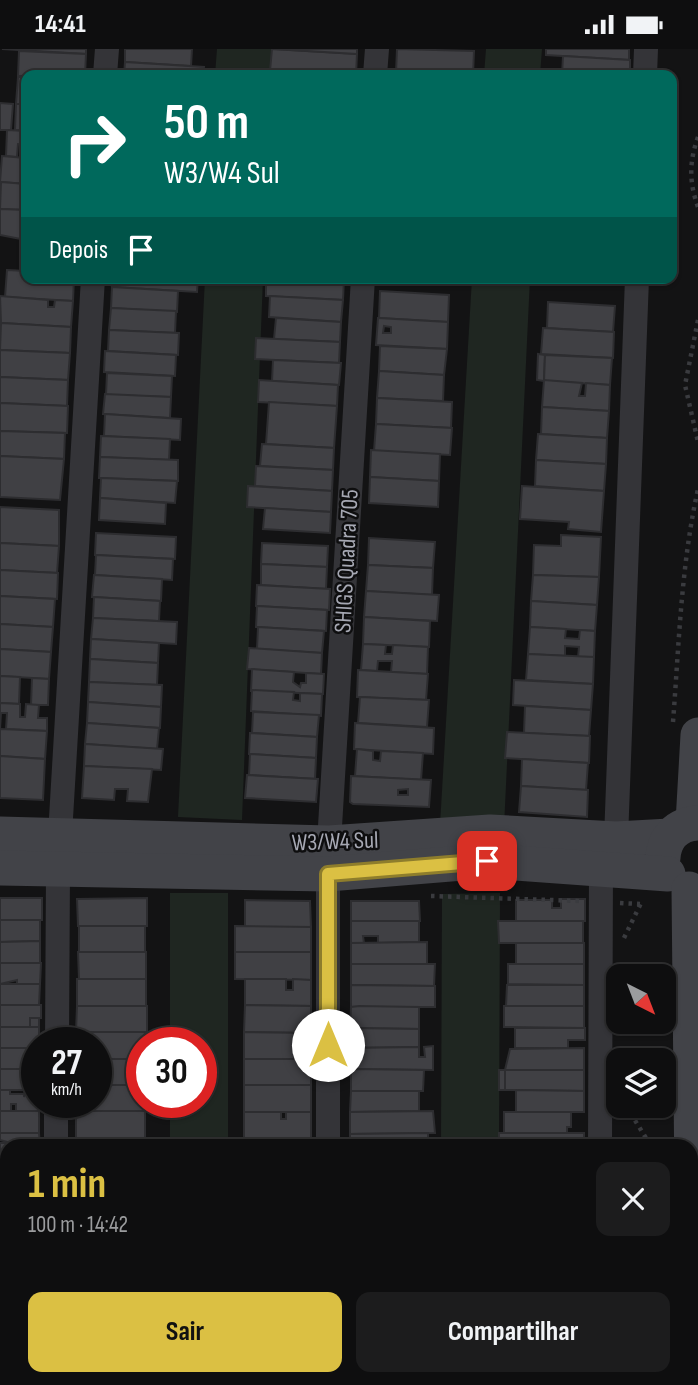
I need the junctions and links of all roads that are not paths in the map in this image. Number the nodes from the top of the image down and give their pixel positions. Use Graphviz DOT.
graph roads {
  1 [pos="107,49"];
  2 [pos="377,49"];
  3 [pos="646,49"];
  4 [pos="105,70"];
  5 [pos="375,70"];
  6 [pos="645,70"];
  7 [pos="93,284"];
  8 [pos="363,284"];
  9 [pos="637,284"];
  10 [pos="685,733"];
  11 [pos="687,828"];
  12 [pos="0,834"];
  13 [pos="60,835"];
  14 [pos="608,853"];
  15 [pos="204,855"];
  16 [pos="328,859"];
  17 [pos="0,868"];
  18 [pos="58,871"];
  19 [pos="678,881"];
  20 [pos="57,1027"];
  21 [pos="57,1118"];
  22 [pos="56,1139"];
  23 [pos="328,1139"];
  24 [pos="600,1139"];
  25 [pos="686,1139"];
  1 -- 4 [label="street"];
  2 -- 5 [label="street"];
  3 -- 6 [label="street"];
  7 -- 13 [label="street"];
  8 -- 16 [label="street, SHIGS Quadra 705"];
  9 -- 14 [label="street"];
  10 -- 11 [label="main road"];
  11 -- 14 [label="main road, W3/W4 Sul"];
  11 -- 19 [label="main road"];
  12 -- 13 [label="main road, W3/W4 Sul"];
  13 -- 15 [label="main road, W3/W4 Sul"];
  14 -- 16 [label="main road, W3/W4 Sul"];
  14 -- 19 [label="main road, W3/W4 Sul"];
  14 -- 24 [label="street"];
  15 -- 16 [label="main road, W3/W4 Sul"];
  15 -- 18 [label="main road, W3/W4 Sul"];
  16 -- 23 [label="street, SHIGS Quadra 705"];
  17 -- 18 [label="main road, W3/W4 Sul"];
  18 -- 20 [label="street"];
  19 -- 25 [label="main road"];
  21 -- 22 [label="street"];
}
